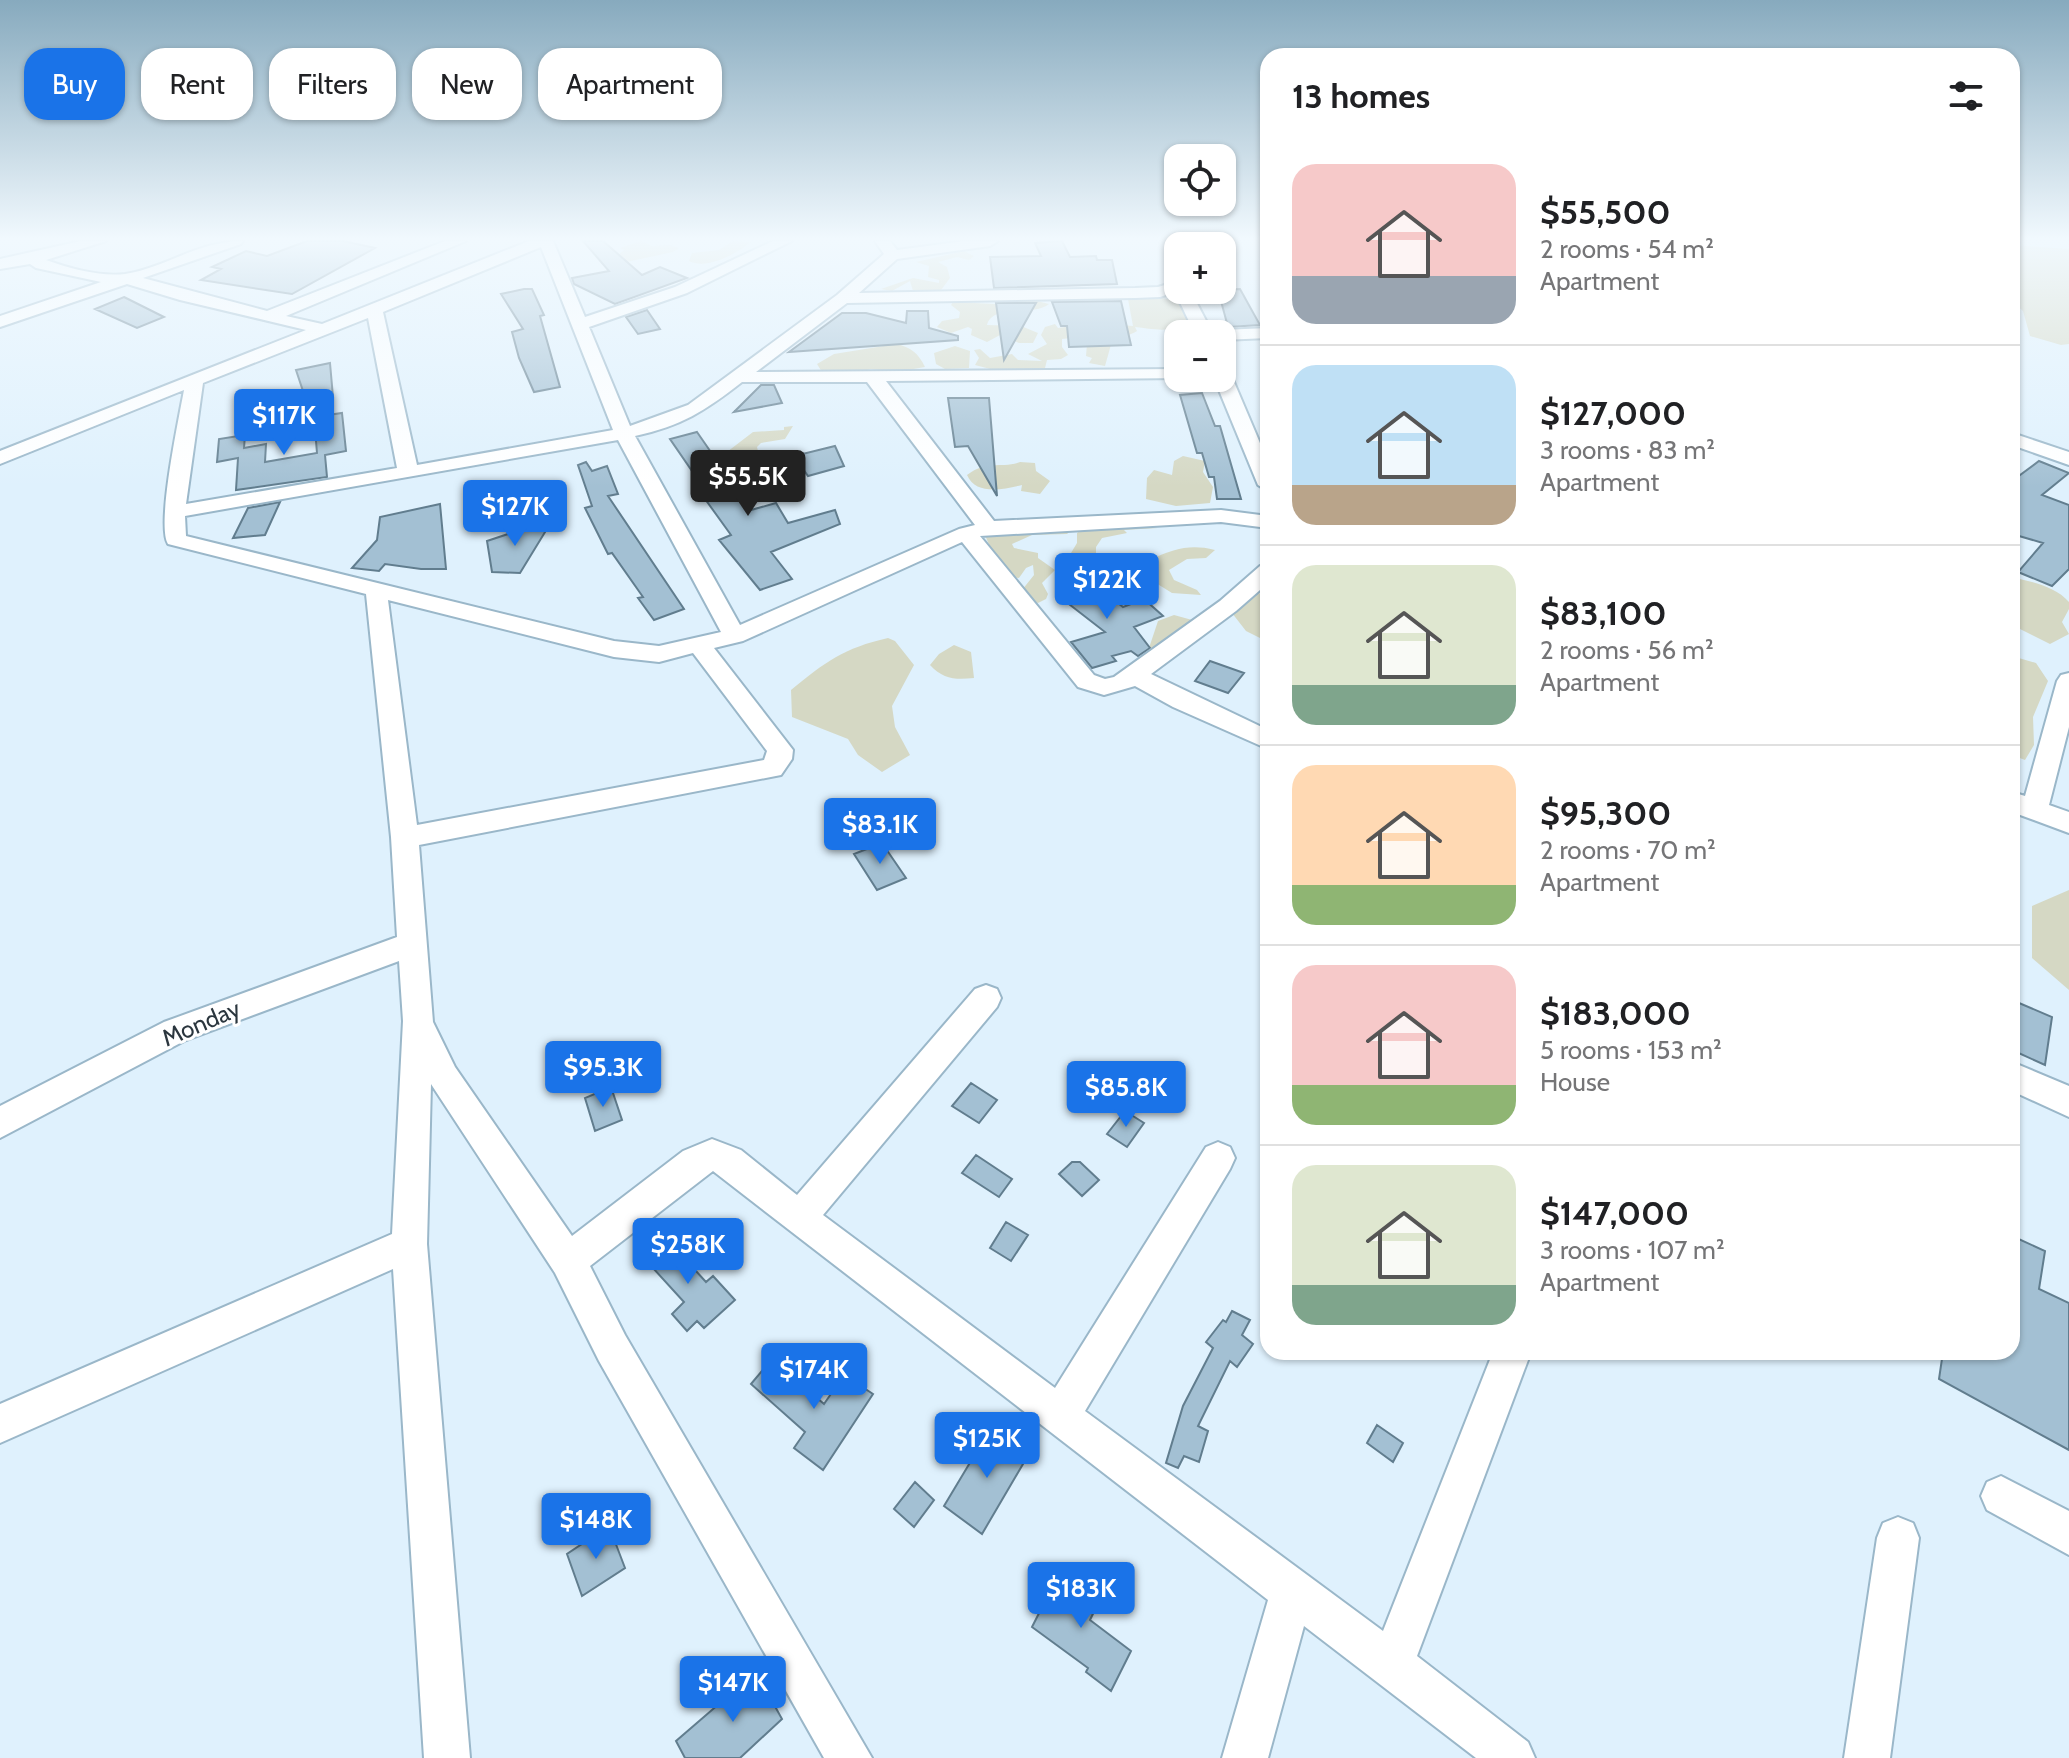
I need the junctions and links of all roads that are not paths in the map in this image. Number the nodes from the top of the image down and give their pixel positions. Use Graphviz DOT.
graph roads {
  1 [pos="294,323"];
  2 [pos="344,323"];
  3 [pos="377,323"];
  4 [pos="585,323"];
  5 [pos="810,323"];
  6 [pos="579,325"];
  7 [pos="325,330"];
  8 [pos="1260,333"];
  9 [pos="1236,334"];
  10 [pos="1164,374"];
  11 [pos="740,377"];
  12 [pos="873,377"];
  13 [pos="194,381"];
  14 [pos="1229,392"];
  15 [pos="96,418"];
  16 [pos="624,434"];
  17 [pos="2020,442"];
  18 [pos="0,443"];
  19 [pos="0,458"];
  20 [pos="2069,459"];
  21 [pos="1260,466"];
  22 [pos="408,471"];
  23 [pos="175,512"];
  24 [pos="1260,521"];
  25 [pos="977,531"];
  26 [pos="1260,578"];
  27 [pos="377,589"];
  28 [pos="735,636"];
  29 [pos="700,646"];
  30 [pos="1134,675"];
  31 [pos="2069,681"];
  32 [pos="1260,736"];
  33 [pos="2023,806"];
  34 [pos="2069,823"];
  35 [pos="405,837"];
  36 [pos="411,944"];
  37 [pos="986,998"];
  38 [pos="418,1021"];
  39 [pos="2020,1080"];
  40 [pos="2069,1102"];
  41 [pos="0,1123"];
  42 [pos="1218,1158"];
  43 [pos="799,1218"];
  44 [pos="409,1244"];
  45 [pos="568,1261"];
  46 [pos="1509,1360"];
  47 [pos="1060,1415"];
  48 [pos="0,1424"];
  49 [pos="2001,1496"];
  50 [pos="2069,1534"];
  51 [pos="1898,1538"];
  52 [pos="1292,1592"];
  53 [pos="1392,1664"];
  54 [pos="447,1758"];
  55 [pos="849,1758"];
  56 [pos="1245,1758"];
  57 [pos="1512,1758"];
  58 [pos="1867,1758"];
  1 -- 7 [label="street"];
  2 -- 7 [label="street"];
  3 -- 22 [label="street"];
  4 -- 6 [label="street"];
  5 -- 11 [label="street"];
  6 -- 16 [label="street"];
  7 -- 13 [label="street"];
  8 -- 9 [label="street"];
  10 -- 12 [label="street"];
  11 -- 12 [label="street"];
  11 -- 16 [label="street"];
  12 -- 25 [label="street"];
  13 -- 15 [label="street"];
  13 -- 23 [label="street"];
  14 -- 21 [label="street"];
  15 -- 18 [label="street"];
  15 -- 19 [label="street"];
  16 -- 22 [label="street"];
  16 -- 28 [label="street"];
  17 -- 20 [label="street"];
  22 -- 23 [label="street"];
  23 -- 27 [label="street"];
  24 -- 25 [label="street"];
  25 -- 28 [label="street"];
  25 -- 30 [label="street"];
  26 -- 30 [label="street"];
  27 -- 29 [label="street"];
  27 -- 35 [label="street"];
  28 -- 29 [label="street"];
  29 -- 35 [label="street"];
  30 -- 32 [label="street"];
  31 -- 33 [label="street"];
  33 -- 34 [label="street"];
  35 -- 36 [label="street"];
  36 -- 38 [label="street"];
  36 -- 41 [label="street, Monday"];
  37 -- 43 [label="street"];
  38 -- 44 [label="street"];
  38 -- 45 [label="street"];
  39 -- 40 [label="street"];
  42 -- 47 [label="street"];
  43 -- 45 [label="street"];
  43 -- 47 [label="street"];
  44 -- 48 [label="street"];
  44 -- 54 [label="street"];
  45 -- 55 [label="street"];
  46 -- 53 [label="street"];
  47 -- 52 [label="street"];
  49 -- 50 [label="street"];
  51 -- 58 [label="street"];
  52 -- 53 [label="street"];
  52 -- 56 [label="street"];
  53 -- 57 [label="street"];
}
